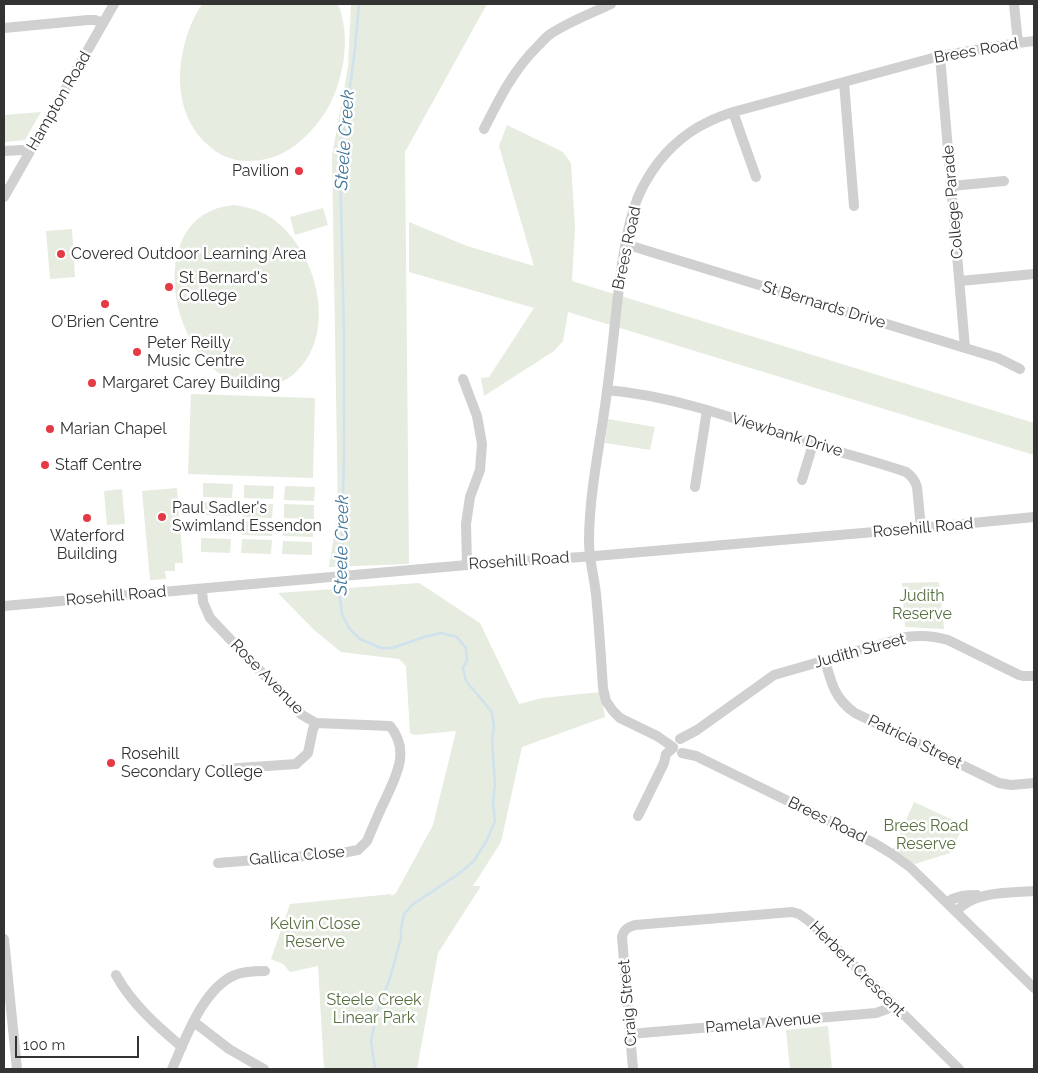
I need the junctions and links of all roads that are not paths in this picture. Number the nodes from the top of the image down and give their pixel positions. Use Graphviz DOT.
graph roads {
  1 [pos="114,4"];
  2 [pos="611,4"];
  3 [pos="1014,4"];
  4 [pos="103,23"];
  5 [pos="4,28"];
  6 [pos="1034,41"];
  7 [pos="1018,43"];
  8 [pos="940,56"];
  9 [pos="844,82"];
  10 [pos="733,112"];
  11 [pos="484,129"];
  12 [pos="30,151"];
  13 [pos="4,152"];
  14 [pos="756,177"];
  15 [pos="1004,181"];
  16 [pos="952,186"];
  17 [pos="4,197"];
  18 [pos="854,206"];
  19 [pos="625,244"];
  20 [pos="1034,274"];
  21 [pos="960,281"];
  22 [pos="965,348"];
  23 [pos="1020,370"];
  24 [pos="463,379"];
  25 [pos="607,390"];
  26 [pos="707,410"];
  27 [pos="813,444"];
  28 [pos="802,480"];
  29 [pos="695,487"];
  30 [pos="1034,517"];
  31 [pos="921,528"];
  32 [pos="593,556"];
  33 [pos="467,565"];
  34 [pos="202,589"];
  35 [pos="4,606"];
  36 [pos="825,660"];
  37 [pos="1034,676"];
  38 [pos="316,723"];
  39 [pos="390,726"];
  40 [pos="679,746"];
  41 [pos="226,770"];
  42 [pos="1034,783"];
  43 [pos="638,816"];
  44 [pos="218,863"];
  45 [pos="1034,891"];
  46 [pos="990,895"];
  47 [pos="947,902"];
  48 [pos="956,911"];
  49 [pos="622,936"];
  50 [pos="4,939"];
  51 [pos="266,971"];
  52 [pos="116,975"];
  53 [pos="1034,988"];
  54 [pos="6,994"];
  55 [pos="892,1004"];
  56 [pos="194,1022"];
  57 [pos="630,1034"];
  58 [pos="182,1047"];
  59 [pos="17,1069"];
  60 [pos="172,1069"];
  61 [pos="264,1069"];
  62 [pos="633,1069"];
  63 [pos="959,1069"];
  1 -- 4 [label="street, Hampton Road"];
  2 -- 11 [label="street"];
  3 -- 7 [label="street"];
  4 -- 5 [label="street"];
  4 -- 12 [label="street, Hampton Road"];
  6 -- 7 [label="street, Brees Road"];
  7 -- 8 [label="street, Brees Road"];
  8 -- 9 [label="street, Brees Road"];
  8 -- 16 [label="street, College Parade"];
  9 -- 10 [label="street, Brees Road"];
  9 -- 18 [label="street"];
  10 -- 14 [label="street"];
  10 -- 19 [label="street, Brees Road"];
  12 -- 13 [label="street"];
  12 -- 17 [label="street, Hampton Road"];
  15 -- 16 [label="street"];
  16 -- 21 [label="street, College Parade"];
  19 -- 22 [label="street, St Bernards Drive"];
  19 -- 25 [label="street, Brees Road"];
  20 -- 21 [label="street"];
  21 -- 22 [label="street, College Parade"];
  22 -- 23 [label="street, St Bernards Drive"];
  24 -- 33 [label="street"];
  25 -- 26 [label="street, Viewbank Drive"];
  25 -- 32 [label="street, Brees Road"];
  26 -- 27 [label="street, Viewbank Drive"];
  26 -- 29 [label="street"];
  27 -- 28 [label="street"];
  27 -- 31 [label="street, Viewbank Drive"];
  30 -- 31 [label="street, Rosehill Road"];
  31 -- 32 [label="street, Rosehill Road"];
  32 -- 33 [label="street, Rosehill Road"];
  32 -- 40 [label="street, Brees Road"];
  33 -- 34 [label="street, Rosehill Road"];
  34 -- 35 [label="street, Rosehill Road"];
  34 -- 38 [label="street, Rose Avenue"];
  36 -- 37 [label="street, Judith Street"];
  36 -- 40 [label="street, Judith Street"];
  36 -- 42 [label="street, Patricia Street"];
  38 -- 39 [label="street, Rose Avenue"];
  38 -- 41 [label="street"];
  39 -- 44 [label="street, Gallica Close"];
  40 -- 43 [label="street, Judith Street"];
  40 -- 47 [label="street, Brees Road"];
  45 -- 46 [label="street"];
  46 -- 47 [label="street"];
  46 -- 48 [label="street"];
  47 -- 48 [label="street, Brees Road"];
  48 -- 53 [label="street, Brees Road"];
  49 -- 55 [label="street, Herbert Crescent"];
  49 -- 57 [label="street, Craig Street"];
  50 -- 54 [label="street"];
  51 -- 56 [label="street"];
  52 -- 58 [label="street"];
  54 -- 59 [label="street"];
  55 -- 57 [label="street, Pamela Avenue"];
  55 -- 63 [label="street, Herbert Crescent"];
  56 -- 58 [label="street"];
  56 -- 61 [label="street"];
  57 -- 62 [label="street, Craig Street"];
  58 -- 60 [label="street"];
}
